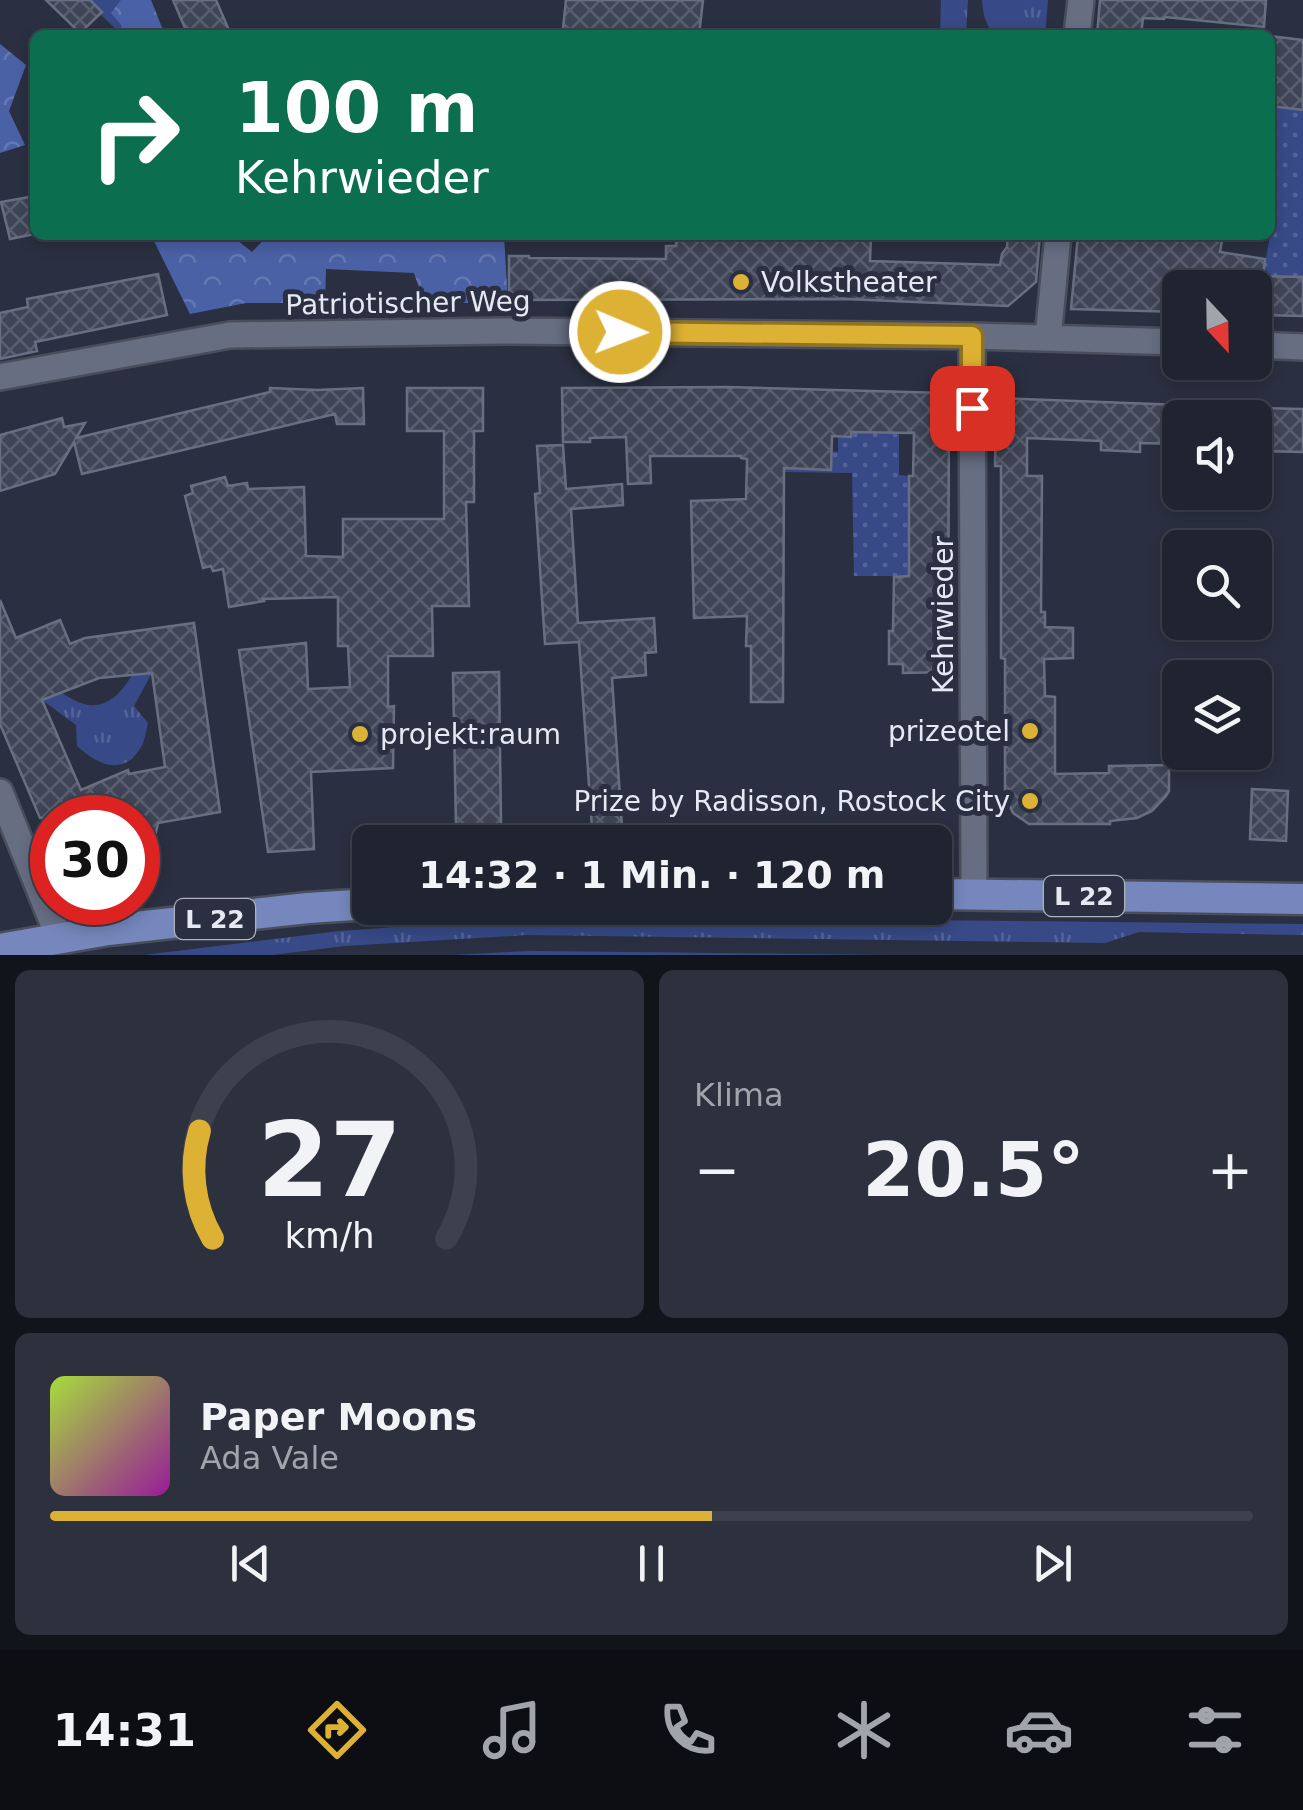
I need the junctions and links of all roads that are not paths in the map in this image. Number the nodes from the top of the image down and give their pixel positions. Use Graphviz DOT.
graph roads {
  1 [pos="1081,0"];
  2 [pos="1078,30"];
  3 [pos="1058,240"];
  4 [pos="964,336"];
  5 [pos="1048,338"];
  6 [pos="1162,341"];
  7 [pos="1272,345"];
  8 [pos="1303,346"];
  9 [pos="0,376"];
  10 [pos="0,792"];
  11 [pos="952,894"];
  12 [pos="974,894"];
  13 [pos="1303,899"];
  14 [pos="352,905"];
  15 [pos="59,938"];
  16 [pos="0,949"];
  1 -- 2 [label="street"];
  3 -- 5 [label="street"];
  4 -- 5 [label="street, Patriotischer Weg"];
  4 -- 9 [label="street, Patriotischer Weg"];
  4 -- 12 [label="street, Kehrwieder"];
  5 -- 6 [label="street, Patriotischer Weg"];
  7 -- 8 [label="street"];
  10 -- 15 [label="street"];
  11 -- 12 [label="main road, L 22"];
  12 -- 13 [label="main road, L 22"];
  14 -- 15 [label="main road, L 22"];
  15 -- 16 [label="main road, L 22"];
}
